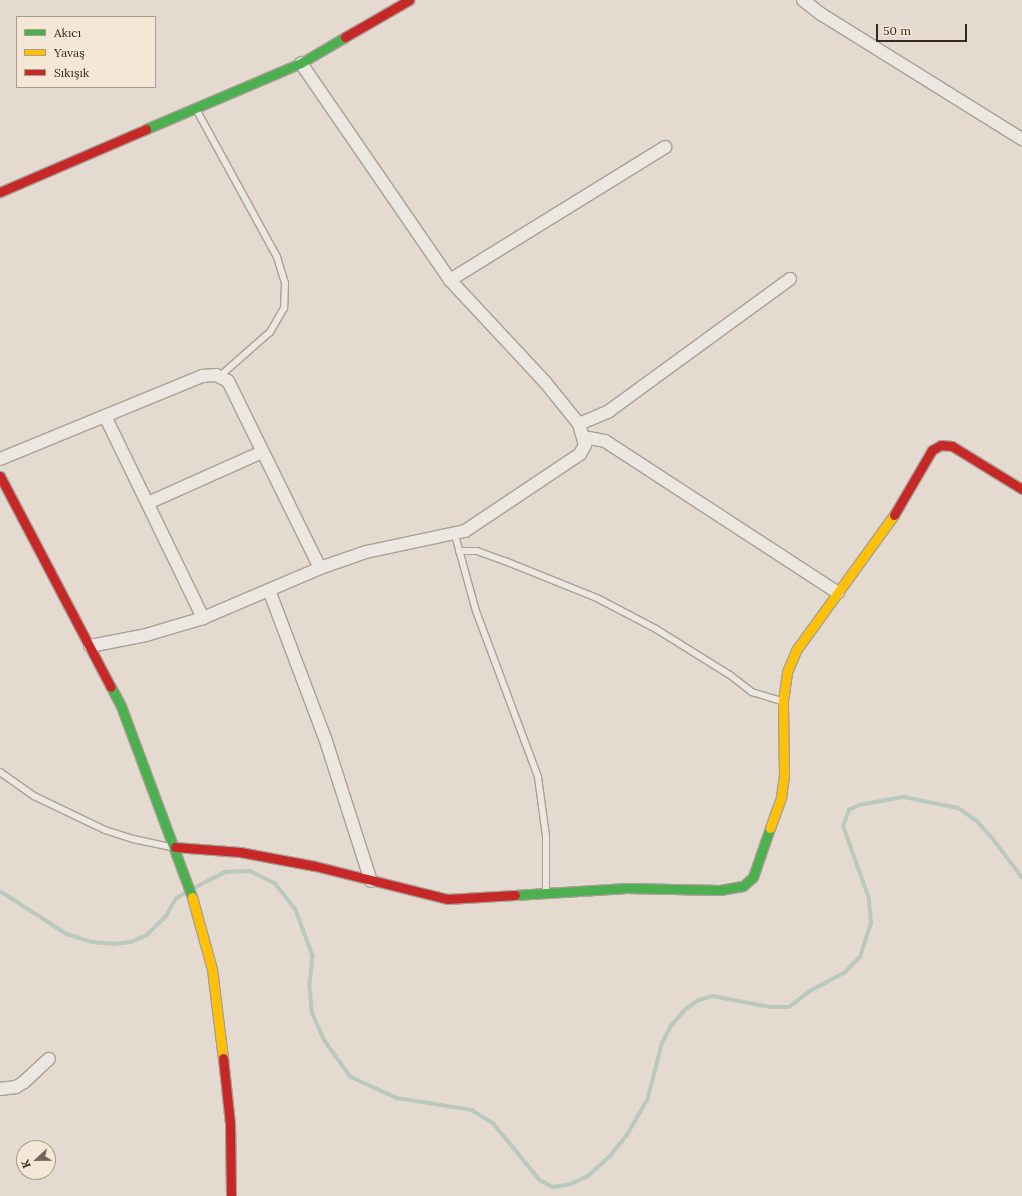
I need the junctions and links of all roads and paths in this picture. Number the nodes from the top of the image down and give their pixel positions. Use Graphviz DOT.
graph roads {
  1 [pos="409,0"];
  2 [pos="803,0"];
  3 [pos="301,63"];
  4 [pos="195,108"];
  5 [pos="1022,139"];
  6 [pos="665,146"];
  7 [pos="0,192"];
  8 [pos="790,279"];
  9 [pos="450,280"];
  10 [pos="220,376"];
  11 [pos="105,416"];
  12 [pos="579,424"];
  13 [pos="583,437"];
  14 [pos="262,452"];
  15 [pos="0,459"];
  16 [pos="0,476"];
  17 [pos="1022,489"];
  18 [pos="148,503"];
  19 [pos="455,535"];
  20 [pos="459,551"];
  21 [pos="320,568"];
  22 [pos="269,590"];
  23 [pos="838,593"];
  24 [pos="203,618"];
  25 [pos="90,646"];
  26 [pos="783,701"];
  27 [pos="0,772"];
  28 [pos="175,847"];
  29 [pos="371,881"];
  30 [pos="546,892"];
  31 [pos="49,1059"];
  32 [pos="0,1089"];
  33 [pos="232,1196"];
  1 -- 3 [label="street"];
  2 -- 5 [label="street"];
  3 -- 4 [label="street"];
  3 -- 9 [label="street"];
  4 -- 7 [label="street"];
  4 -- 10 [label="lane"];
  6 -- 9 [label="street"];
  8 -- 12 [label="street"];
  9 -- 12 [label="street"];
  10 -- 11 [label="street"];
  10 -- 14 [label="street"];
  11 -- 15 [label="street"];
  11 -- 18 [label="street"];
  12 -- 13 [label="street"];
  13 -- 19 [label="street"];
  13 -- 23 [label="street"];
  14 -- 18 [label="street"];
  14 -- 21 [label="street"];
  16 -- 25 [label="street"];
  17 -- 23 [label="street"];
  18 -- 24 [label="street"];
  19 -- 20 [label="lane"];
  19 -- 21 [label="street"];
  20 -- 26 [label="lane"];
  20 -- 30 [label="lane"];
  21 -- 22 [label="street"];
  22 -- 24 [label="street"];
  22 -- 29 [label="street"];
  23 -- 26 [label="street"];
  24 -- 25 [label="street"];
  25 -- 28 [label="street"];
  26 -- 30 [label="street"];
  27 -- 28 [label="lane"];
  28 -- 29 [label="street"];
  28 -- 33 [label="street"];
  29 -- 30 [label="street"];
  31 -- 32 [label="street"];
}
